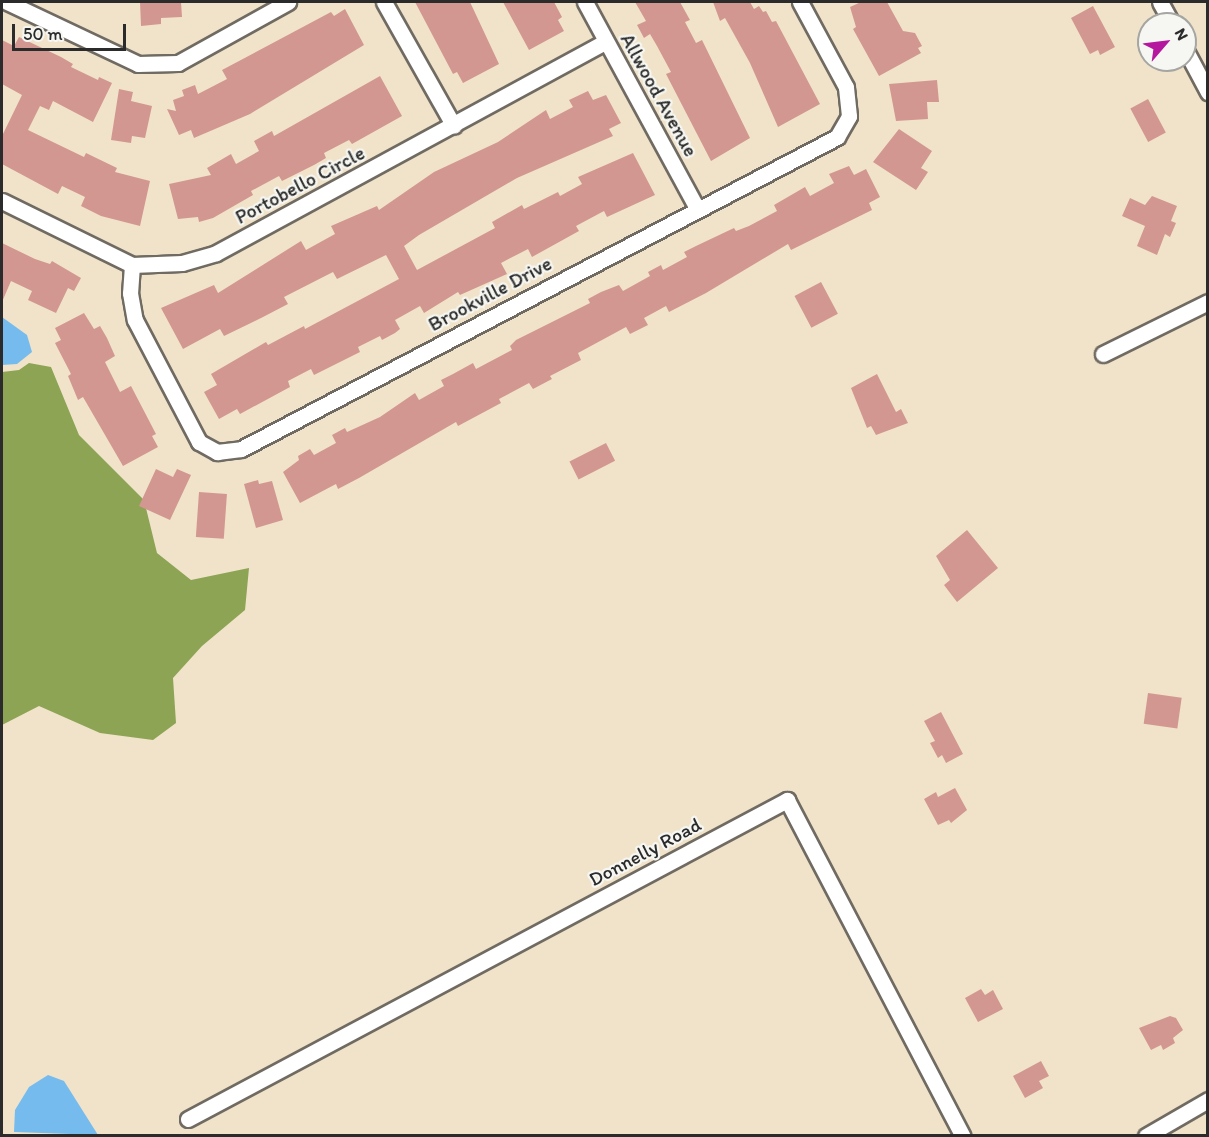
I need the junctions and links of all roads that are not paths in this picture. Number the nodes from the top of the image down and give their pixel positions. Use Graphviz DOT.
graph roads {
  1 [pos="7,2"];
  2 [pos="288,2"];
  3 [pos="384,2"];
  4 [pos="585,2"];
  5 [pos="800,2"];
  6 [pos="605,42"];
  7 [pos="1197,71"];
  8 [pos="1208,92"];
  9 [pos="454,126"];
  10 [pos="2,201"];
  11 [pos="697,208"];
  12 [pos="132,265"];
  13 [pos="1208,302"];
  14 [pos="1103,354"];
  15 [pos="1208,1101"];
  16 [pos="188,1119"];
  17 [pos="963,1136"];
  18 [pos="1146,1136"];
  1 -- 2 [label="street"];
  3 -- 9 [label="street"];
  4 -- 6 [label="street, Allwood Avenue"];
  5 -- 11 [label="street, Brookville Drive"];
  6 -- 9 [label="street, Portobello Circle"];
  6 -- 11 [label="street, Allwood Avenue"];
  7 -- 8 [label="street"];
  9 -- 12 [label="street, Portobello Circle"];
  10 -- 12 [label="street, Portobello Circle"];
  11 -- 12 [label="street, Brookville Drive"];
  13 -- 14 [label="street"];
  15 -- 18 [label="street"];
  16 -- 17 [label="street, Donnelly Road"];
}
